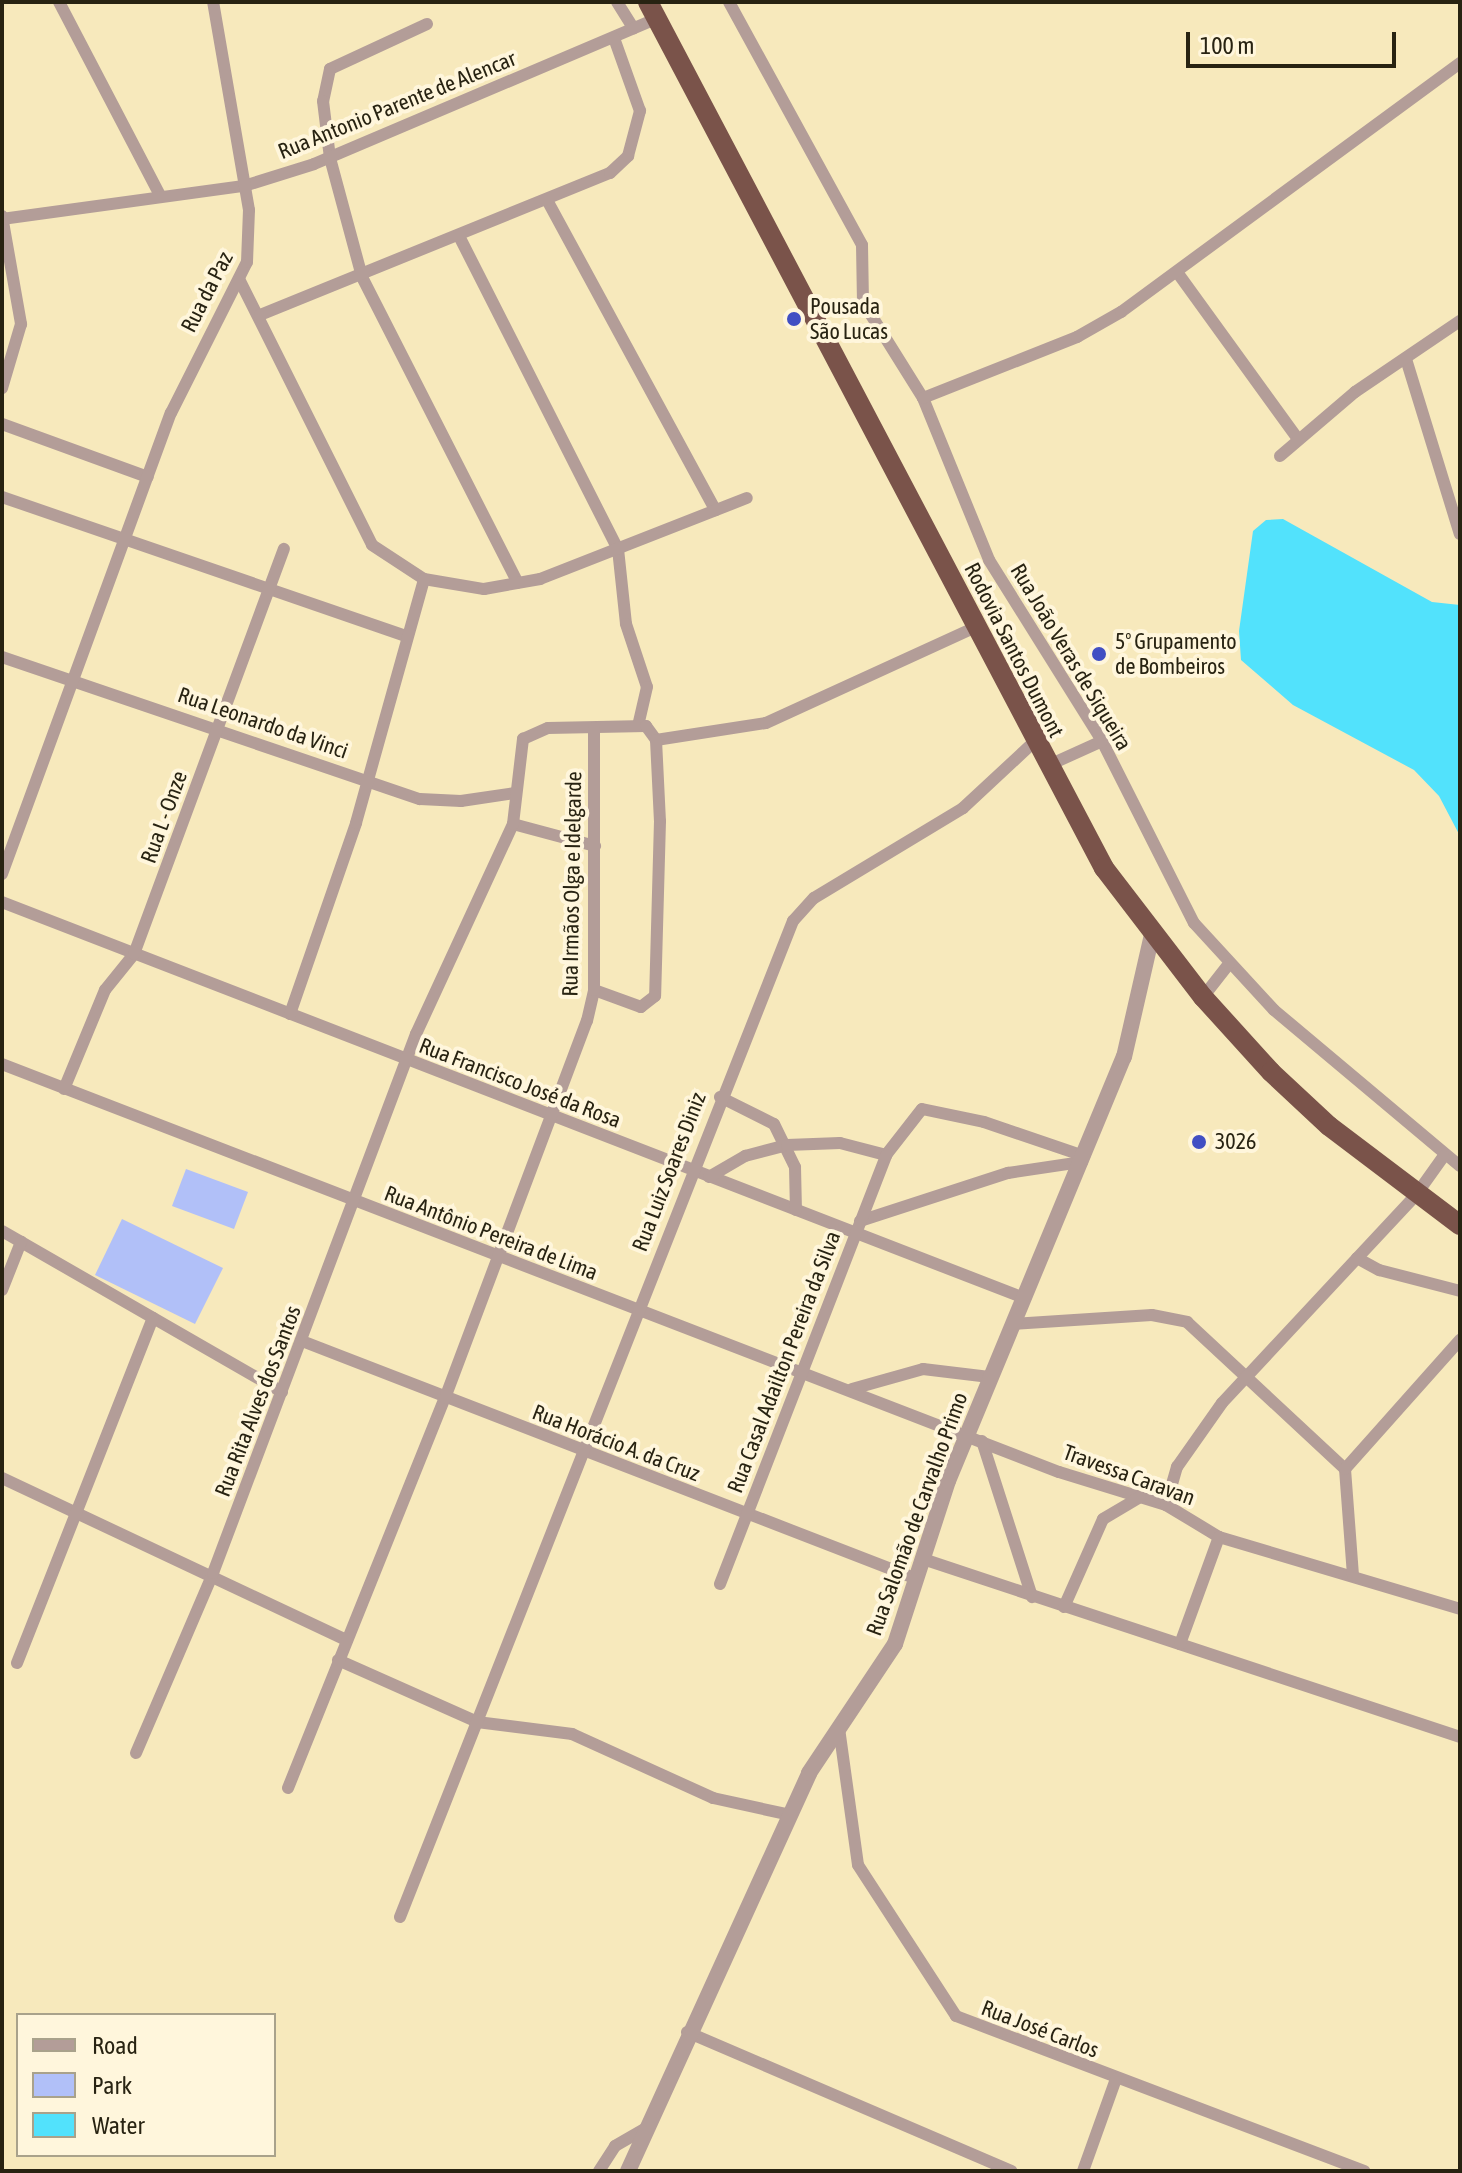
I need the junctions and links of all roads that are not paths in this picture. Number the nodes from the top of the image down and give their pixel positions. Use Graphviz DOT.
graph roads {
  1 [pos="59,2"];
  2 [pos="213,2"];
  3 [pos="617,2"];
  4 [pos="729,2"];
  5 [pos="651,10"];
  6 [pos="427,24"];
  7 [pos="633,28"];
  8 [pos="614,38"];
  9 [pos="1460,63"];
  10 [pos="330,158"];
  11 [pos="244,186"];
  12 [pos="160,195"];
  13 [pos="547,200"];
  14 [pos="2,218"];
  15 [pos="459,236"];
  16 [pos="1177,272"];
  17 [pos="362,277"];
  18 [pos="239,279"];
  19 [pos="260,315"];
  20 [pos="1460,321"];
  21 [pos="1406,359"];
  22 [pos="2,388"];
  23 [pos="923,398"];
  24 [pos="2,424"];
  25 [pos="1297,438"];
  26 [pos="1280,456"];
  27 [pos="148,477"];
  28 [pos="2,497"];
  29 [pos="747,498"];
  30 [pos="715,510"];
  31 [pos="1460,534"];
  32 [pos="125,540"];
  33 [pos="284,549"];
  34 [pos="618,549"];
  35 [pos="424,579"];
  36 [pos="518,583"];
  37 [pos="270,590"];
  38 [pos="976,627"];
  39 [pos="406,636"];
  40 [pos="2,657"];
  41 [pos="74,680"];
  42 [pos="638,725"];
  43 [pos="219,728"];
  44 [pos="594,728"];
  45 [pos="656,738"];
  46 [pos="1102,741"];
  47 [pos="1034,742"];
  48 [pos="1046,766"];
  49 [pos="364,778"];
  50 [pos="515,793"];
  51 [pos="513,824"];
  52 [pos="595,846"];
  53 [pos="2,874"];
  54 [pos="2,902"];
  55 [pos="1152,935"];
  56 [pos="134,954"];
  57 [pos="1228,965"];
  58 [pos="594,990"];
  59 [pos="1203,997"];
  60 [pos="290,1014"];
  61 [pos="407,1060"];
  62 [pos="2,1064"];
  63 [pos="64,1089"];
  64 [pos="720,1097"];
  65 [pos="554,1118"];
  66 [pos="787,1145"];
  67 [pos="886,1155"];
  68 [pos="1443,1157"];
  69 [pos="1083,1159"];
  70 [pos="1460,1166"];
  71 [pos="690,1170"];
  72 [pos="709,1177"];
  73 [pos="1416,1195"];
  74 [pos="357,1201"];
  75 [pos="796,1210"];
  76 [pos="1460,1225"];
  77 [pos="858,1227"];
  78 [pos="2,1231"];
  79 [pos="21,1242"];
  80 [pos="500,1258"];
  81 [pos="1357,1258"];
  82 [pos="2,1290"];
  83 [pos="1460,1291"];
  84 [pos="1024,1298"];
  85 [pos="636,1311"];
  86 [pos="153,1318"];
  87 [pos="1013,1324"];
  88 [pos="1460,1340"];
  89 [pos="302,1341"];
  90 [pos="800,1371"];
  91 [pos="990,1377"];
  92 [pos="1246,1377"];
  93 [pos="852,1389"];
  94 [pos="282,1392"];
  95 [pos="445,1398"];
  96 [pos="975,1437"];
  97 [pos="580,1451"];
  98 [pos="1345,1469"];
  99 [pos="2,1478"];
  100 [pos="1140,1497"];
  101 [pos="1166,1505"];
  102 [pos="75,1510"];
  103 [pos="746,1515"];
  104 [pos="1219,1537"];
  105 [pos="923,1559"];
  106 [pos="213,1573"];
  107 [pos="1353,1576"];
  108 [pos="917,1579"];
  109 [pos="720,1584"];
  110 [pos="1032,1597"];
  111 [pos="1064,1607"];
  112 [pos="1460,1609"];
  113 [pos="347,1640"];
  114 [pos="1180,1644"];
  115 [pos="338,1660"];
  116 [pos="17,1663"];
  117 [pos="477,1722"];
  118 [pos="839,1728"];
  119 [pos="1460,1737"];
  120 [pos="136,1753"];
  121 [pos="288,1788"];
  122 [pos="790,1815"];
  123 [pos="400,1917"];
  124 [pos="687,2032"];
  125 [pos="1116,2079"];
  126 [pos="644,2129"];
  127 [pos="599,2171"];
  128 [pos="628,2171"];
  129 [pos="1012,2171"];
  130 [pos="1083,2171"];
  131 [pos="1365,2171"];
  1 -- 12 [label="street"];
  2 -- 11 [label="street, Rua da Paz"];
  3 -- 7 [label="street"];
  4 -- 23 [label="street, Rua João Veras de Siqueira"];
  5 -- 7 [label="street, Rua Antonio Parente de Alencar"];
  5 -- 38 [label="highway, Rodovia Santos Dumont"];
  6 -- 10 [label="street"];
  7 -- 8 [label="street, Rua Antonio Parente de Alencar"];
  8 -- 10 [label="street, Rua Antonio Parente de Alencar"];
  8 -- 13 [label="street"];
  9 -- 16 [label="street"];
  10 -- 11 [label="street, Rua Antonio Parente de Alencar"];
  10 -- 17 [label="street"];
  11 -- 12 [label="street, Rua Antonio Parente de Alencar"];
  11 -- 18 [label="street, Rua da Paz"];
  12 -- 14 [label="street, Rua Antonio Parente de Alencar"];
  13 -- 15 [label="street"];
  13 -- 30 [label="street"];
  14 -- 22 [label="street"];
  15 -- 17 [label="street"];
  15 -- 34 [label="street"];
  16 -- 23 [label="street"];
  16 -- 25 [label="street"];
  17 -- 19 [label="street"];
  17 -- 36 [label="street"];
  18 -- 19 [label="street"];
  18 -- 27 [label="street, Rua da Paz"];
  19 -- 35 [label="street"];
  20 -- 21 [label="street"];
  21 -- 25 [label="street"];
  21 -- 31 [label="street"];
  23 -- 46 [label="street, Rua João Veras de Siqueira"];
  24 -- 27 [label="street"];
  25 -- 26 [label="street"];
  27 -- 32 [label="street, Rua da Paz"];
  28 -- 32 [label="street"];
  29 -- 30 [label="street"];
  30 -- 34 [label="street"];
  32 -- 37 [label="street"];
  32 -- 41 [label="street, Rua da Paz"];
  33 -- 37 [label="street, Rua L - Onze"];
  34 -- 36 [label="street"];
  34 -- 42 [label="street"];
  35 -- 36 [label="street"];
  35 -- 39 [label="street"];
  37 -- 39 [label="street"];
  37 -- 43 [label="street, Rua L - Onze"];
  38 -- 45 [label="street"];
  38 -- 47 [label="highway, Rodovia Santos Dumont"];
  39 -- 49 [label="street"];
  40 -- 41 [label="street, Rua Leonardo da Vinci"];
  41 -- 43 [label="street, Rua Leonardo da Vinci"];
  41 -- 53 [label="street, Rua da Paz"];
  42 -- 44 [label="street"];
  42 -- 45 [label="street"];
  43 -- 49 [label="street, Rua Leonardo da Vinci"];
  43 -- 56 [label="street, Rua L - Onze"];
  44 -- 50 [label="street"];
  44 -- 52 [label="street, Rua Irmãos Olga e Idelgarde"];
  45 -- 58 [label="street"];
  46 -- 48 [label="street"];
  46 -- 57 [label="street, Rua João Veras de Siqueira"];
  47 -- 48 [label="highway, Rodovia Santos Dumont"];
  47 -- 64 [label="street, Rua Luiz Soares Diniz"];
  48 -- 55 [label="highway, Rodovia Santos Dumont"];
  49 -- 50 [label="street, Rua Leonardo da Vinci"];
  49 -- 60 [label="street"];
  50 -- 51 [label="street"];
  51 -- 52 [label="street"];
  51 -- 61 [label="street, Rua Rita Alves dos Santos"];
  52 -- 58 [label="street, Rua Irmãos Olga e Idelgarde"];
  54 -- 56 [label="street, Rua Francisco José da Rosa"];
  55 -- 59 [label="highway, Rodovia Santos Dumont"];
  55 -- 69 [label="street, Rua Salomão de Carvalho Primo"];
  56 -- 60 [label="street, Rua Francisco José da Rosa"];
  56 -- 63 [label="street, Rua L - Onze"];
  57 -- 59 [label="street"];
  57 -- 68 [label="street, Rua João Veras de Siqueira"];
  58 -- 65 [label="street, Rua Irmãos Olga e Idelgarde"];
  59 -- 73 [label="highway, Rodovia Santos Dumont"];
  60 -- 61 [label="street, Rua Francisco José da Rosa"];
  61 -- 65 [label="street, Rua Francisco José da Rosa"];
  61 -- 74 [label="street, Rua Rita Alves dos Santos"];
  62 -- 63 [label="street, Rua Antônio Pereira de Lima"];
  63 -- 74 [label="street, Rua Antônio Pereira de Lima"];
  64 -- 66 [label="street"];
  64 -- 71 [label="street, Rua Luiz Soares Diniz"];
  65 -- 71 [label="street, Rua Francisco José da Rosa"];
  65 -- 80 [label="street, Rua Irmãos Olga e Idelgarde"];
  66 -- 67 [label="street"];
  66 -- 72 [label="street"];
  66 -- 75 [label="street"];
  67 -- 69 [label="street, Rua Casal Adailton Pereira da Silva"];
  67 -- 77 [label="street, Rua Casal Adailton Pereira da Silva"];
  68 -- 70 [label="street, Rua João Veras de Siqueira"];
  68 -- 73 [label="street"];
  69 -- 77 [label="street"];
  69 -- 84 [label="street, Rua Salomão de Carvalho Primo"];
  71 -- 72 [label="street, Rua Francisco José da Rosa"];
  71 -- 85 [label="street, Rua Luiz Soares Diniz"];
  72 -- 75 [label="street, Rua Francisco José da Rosa"];
  73 -- 76 [label="highway, Rodovia Santos Dumont"];
  73 -- 81 [label="street"];
  74 -- 80 [label="street, Rua Antônio Pereira de Lima"];
  74 -- 89 [label="street, Rua Rita Alves dos Santos"];
  75 -- 77 [label="street, Rua Francisco José da Rosa"];
  77 -- 84 [label="street, Rua Francisco José da Rosa"];
  77 -- 90 [label="street, Rua Casal Adailton Pereira da Silva"];
  78 -- 79 [label="street"];
  79 -- 82 [label="street"];
  79 -- 86 [label="street"];
  80 -- 85 [label="street, Rua Antônio Pereira de Lima"];
  80 -- 95 [label="street, Rua Irmãos Olga e Idelgarde"];
  81 -- 83 [label="street"];
  81 -- 92 [label="street"];
  84 -- 87 [label="street, Rua Salomão de Carvalho Primo"];
  85 -- 90 [label="street, Rua Antônio Pereira de Lima"];
  85 -- 97 [label="street, Rua Luiz Soares Diniz"];
  86 -- 94 [label="street"];
  86 -- 102 [label="street"];
  87 -- 91 [label="street, Rua Salomão de Carvalho Primo"];
  87 -- 92 [label="street"];
  88 -- 98 [label="street"];
  89 -- 94 [label="street, Rua Rita Alves dos Santos"];
  89 -- 95 [label="street, Rua Horácio A. da Cruz"];
  90 -- 93 [label="street, Rua Antônio Pereira de Lima"];
  90 -- 103 [label="street, Rua Casal Adailton Pereira da Silva"];
  91 -- 93 [label="street"];
  91 -- 96 [label="street, Rua Salomão de Carvalho Primo"];
  92 -- 98 [label="street"];
  92 -- 101 [label="street"];
  93 -- 96 [label="street, Rua Antônio Pereira de Lima"];
  94 -- 106 [label="street, Rua Rita Alves dos Santos"];
  95 -- 97 [label="street, Rua Horácio A. da Cruz"];
  95 -- 113 [label="street, Rua Irmãos Olga e Idelgarde"];
  96 -- 100 [label="street, Travessa Caravan"];
  96 -- 105 [label="street, Rua Salomão de Carvalho Primo"];
  96 -- 110 [label="street"];
  97 -- 103 [label="street, Rua Horácio A. da Cruz"];
  97 -- 117 [label="street, Rua Luiz Soares Diniz"];
  98 -- 107 [label="street"];
  99 -- 102 [label="street"];
  100 -- 101 [label="street, Travessa Caravan"];
  100 -- 111 [label="street"];
  101 -- 104 [label="street, Travessa Caravan"];
  102 -- 106 [label="street"];
  102 -- 116 [label="street"];
  103 -- 108 [label="street, Rua Horácio A. da Cruz"];
  103 -- 109 [label="street, Rua Casal Adailton Pereira da Silva"];
  104 -- 107 [label="street, Travessa Caravan"];
  104 -- 114 [label="street"];
  105 -- 108 [label="street, Rua Salomão de Carvalho Primo"];
  105 -- 110 [label="street"];
  106 -- 113 [label="street"];
  106 -- 120 [label="street, Rua Rita Alves dos Santos"];
  107 -- 112 [label="street, Travessa Caravan"];
  108 -- 118 [label="street, Rua Salomão de Carvalho Primo"];
  110 -- 111 [label="street"];
  111 -- 114 [label="street"];
  113 -- 115 [label="street, Rua Irmãos Olga e Idelgarde"];
  114 -- 119 [label="street"];
  115 -- 117 [label="street"];
  115 -- 121 [label="street, Rua Irmãos Olga e Idelgarde"];
  117 -- 122 [label="street"];
  117 -- 123 [label="street, Rua Luiz Soares Diniz"];
  118 -- 122 [label="street, Rua Salomão de Carvalho Primo"];
  118 -- 125 [label="street, Rua José Carlos"];
  122 -- 124 [label="street, Rua Salomão de Carvalho Primo"];
  124 -- 126 [label="street, Rua Salomão de Carvalho Primo"];
  124 -- 129 [label="street"];
  125 -- 130 [label="street"];
  125 -- 131 [label="street, Rua José Carlos"];
  126 -- 127 [label="street"];
  126 -- 128 [label="street, Rua Salomão de Carvalho Primo"];
}
